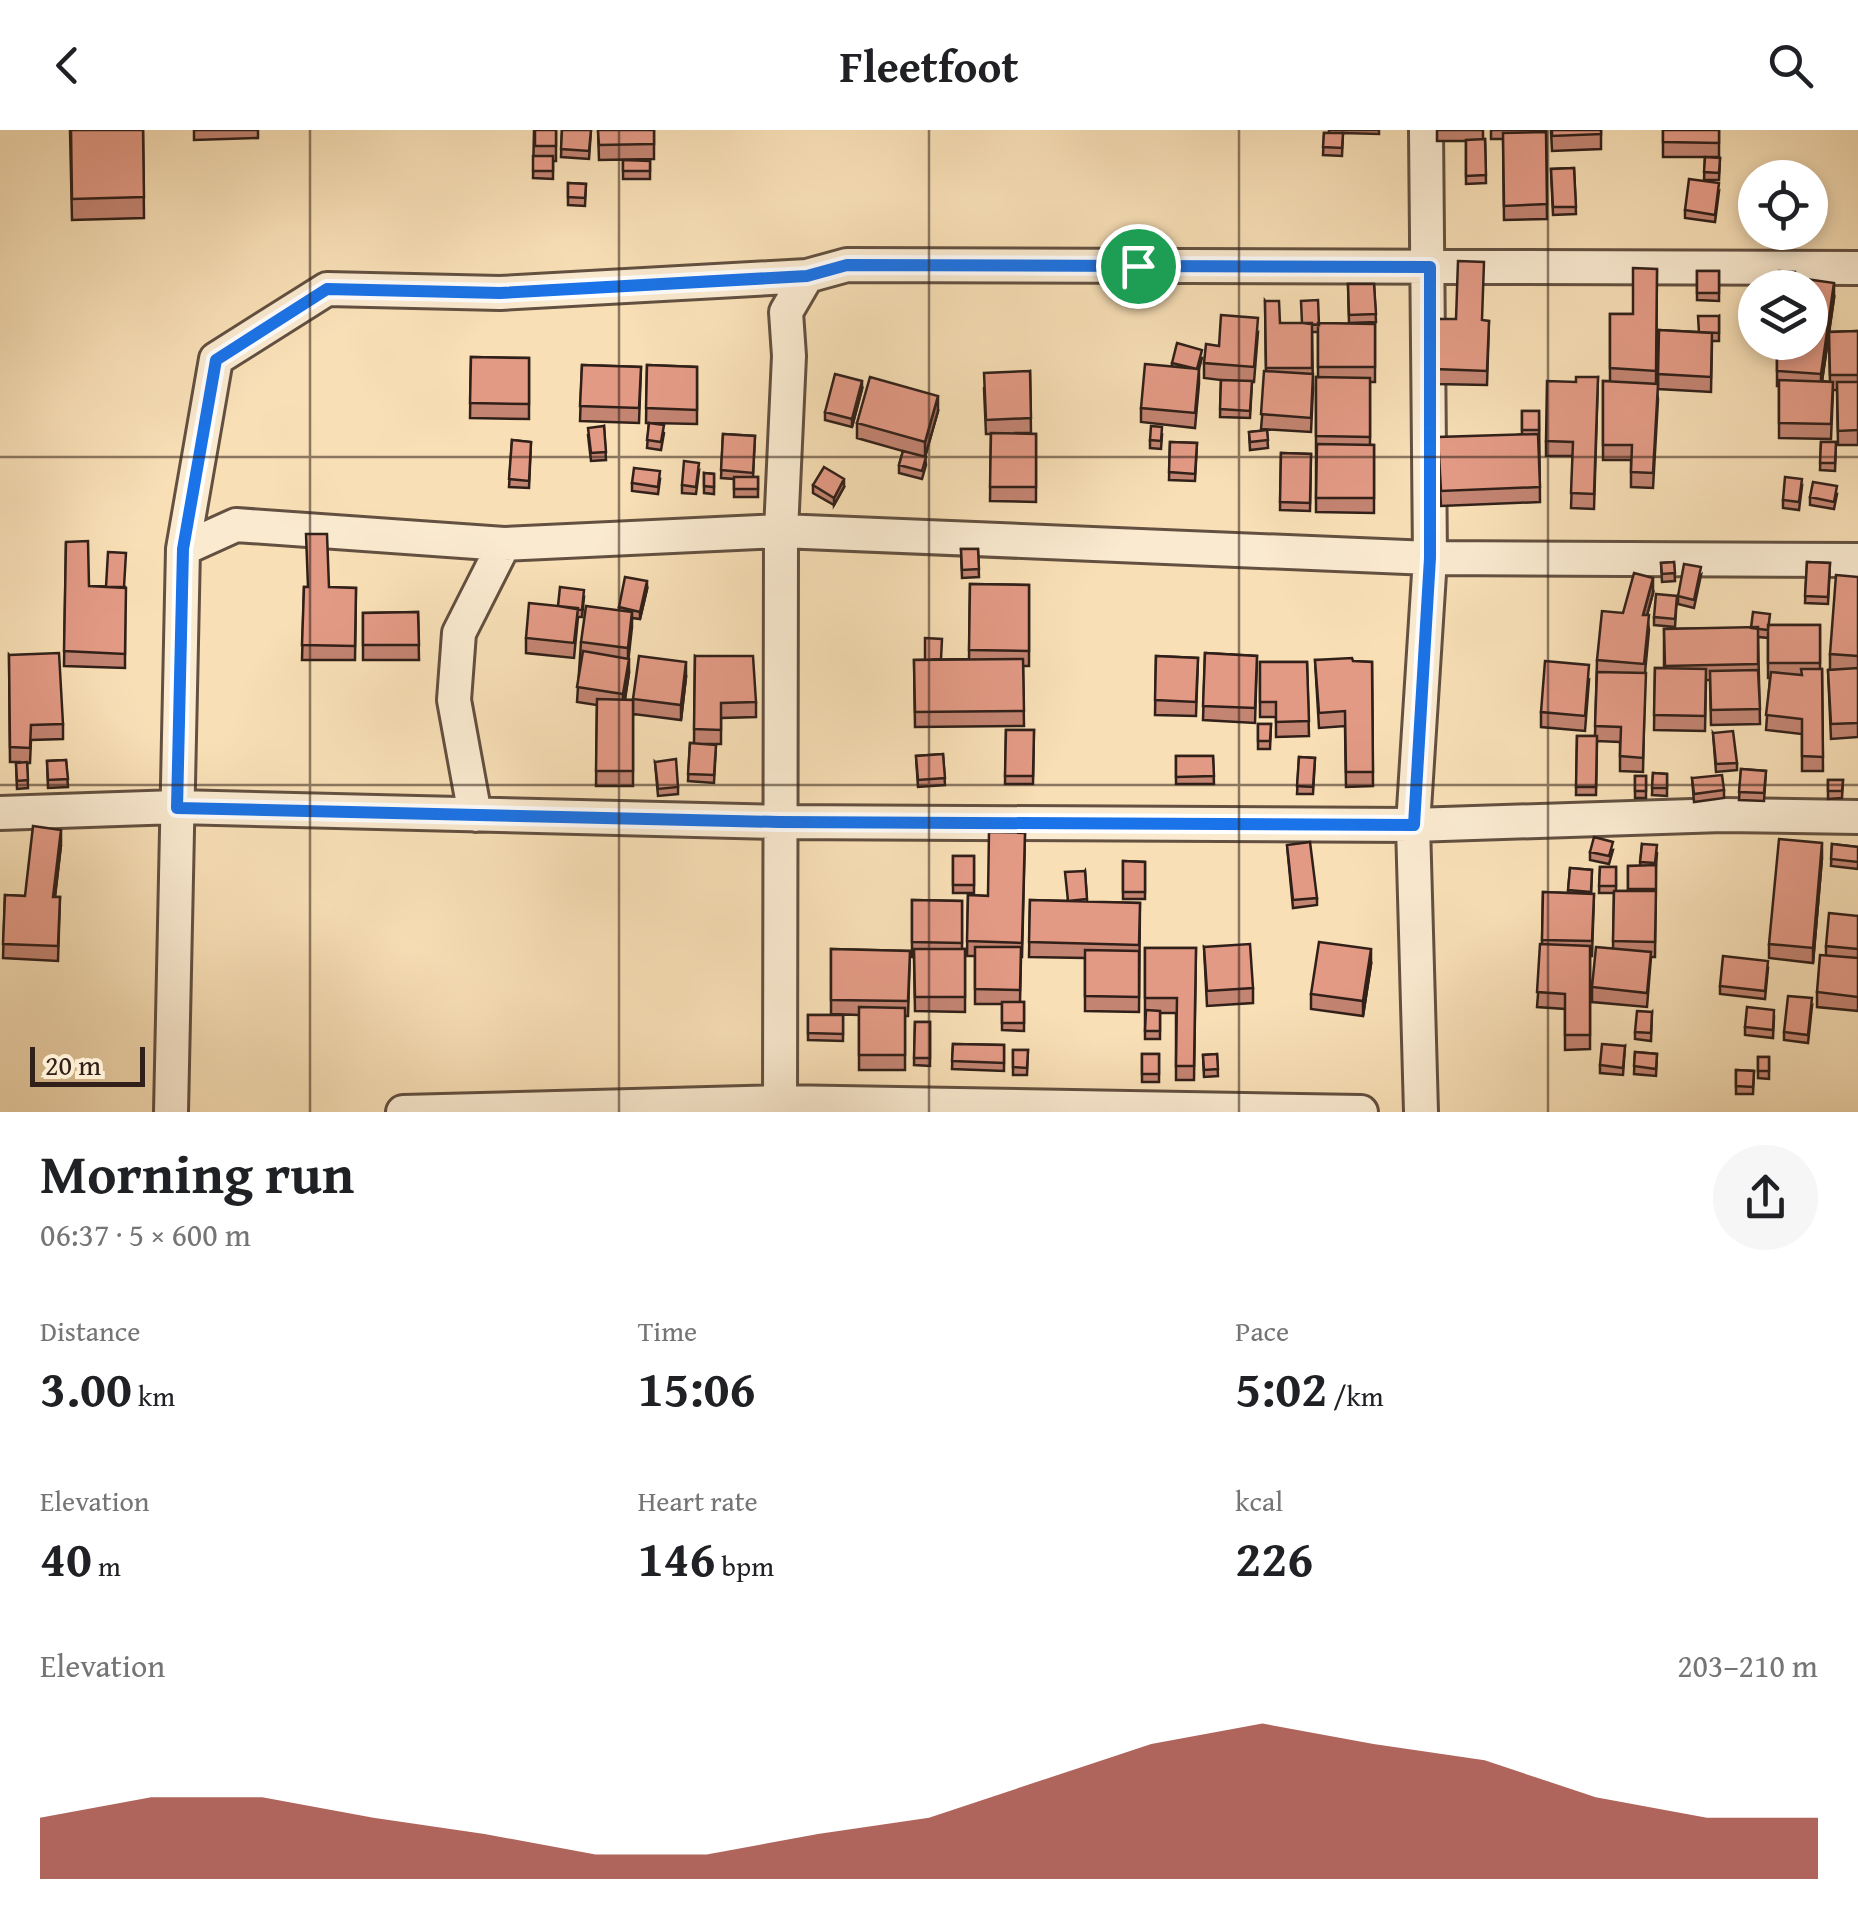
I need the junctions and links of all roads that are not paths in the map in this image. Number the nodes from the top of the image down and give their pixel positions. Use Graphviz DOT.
graph roads {
  1 [pos="1426,130"];
  2 [pos="1430,267"];
  3 [pos="1858,268"];
  4 [pos="807,276"];
  5 [pos="780,531"];
  6 [pos="504,544"];
  7 [pos="183,549"];
  8 [pos="1430,558"];
  9 [pos="1858,560"];
  10 [pos="177,808"];
  11 [pos="0,813"];
  12 [pos="475,815"];
  13 [pos="1858,817"];
  14 [pos="779,822"];
  15 [pos="1414,825"];
  16 [pos="780,1107"];
  17 [pos="171,1112"];
  18 [pos="403,1112"];
  19 [pos="1360,1112"];
  20 [pos="1420,1112"];
  1 -- 2 [label="street"];
  2 -- 3 [label="street"];
  2 -- 4 [label="street"];
  2 -- 8 [label="street"];
  4 -- 5 [label="street"];
  4 -- 7 [label="street"];
  5 -- 6 [label="street"];
  5 -- 8 [label="street"];
  5 -- 14 [label="street"];
  6 -- 7 [label="street"];
  6 -- 12 [label="street"];
  7 -- 10 [label="street"];
  8 -- 9 [label="street"];
  8 -- 15 [label="street"];
  10 -- 11 [label="street"];
  10 -- 12 [label="street"];
  10 -- 17 [label="street"];
  12 -- 14 [label="street"];
  13 -- 15 [label="street"];
  14 -- 15 [label="street"];
  14 -- 16 [label="street"];
  15 -- 20 [label="street"];
  16 -- 18 [label="street"];
  16 -- 19 [label="street"];
}
